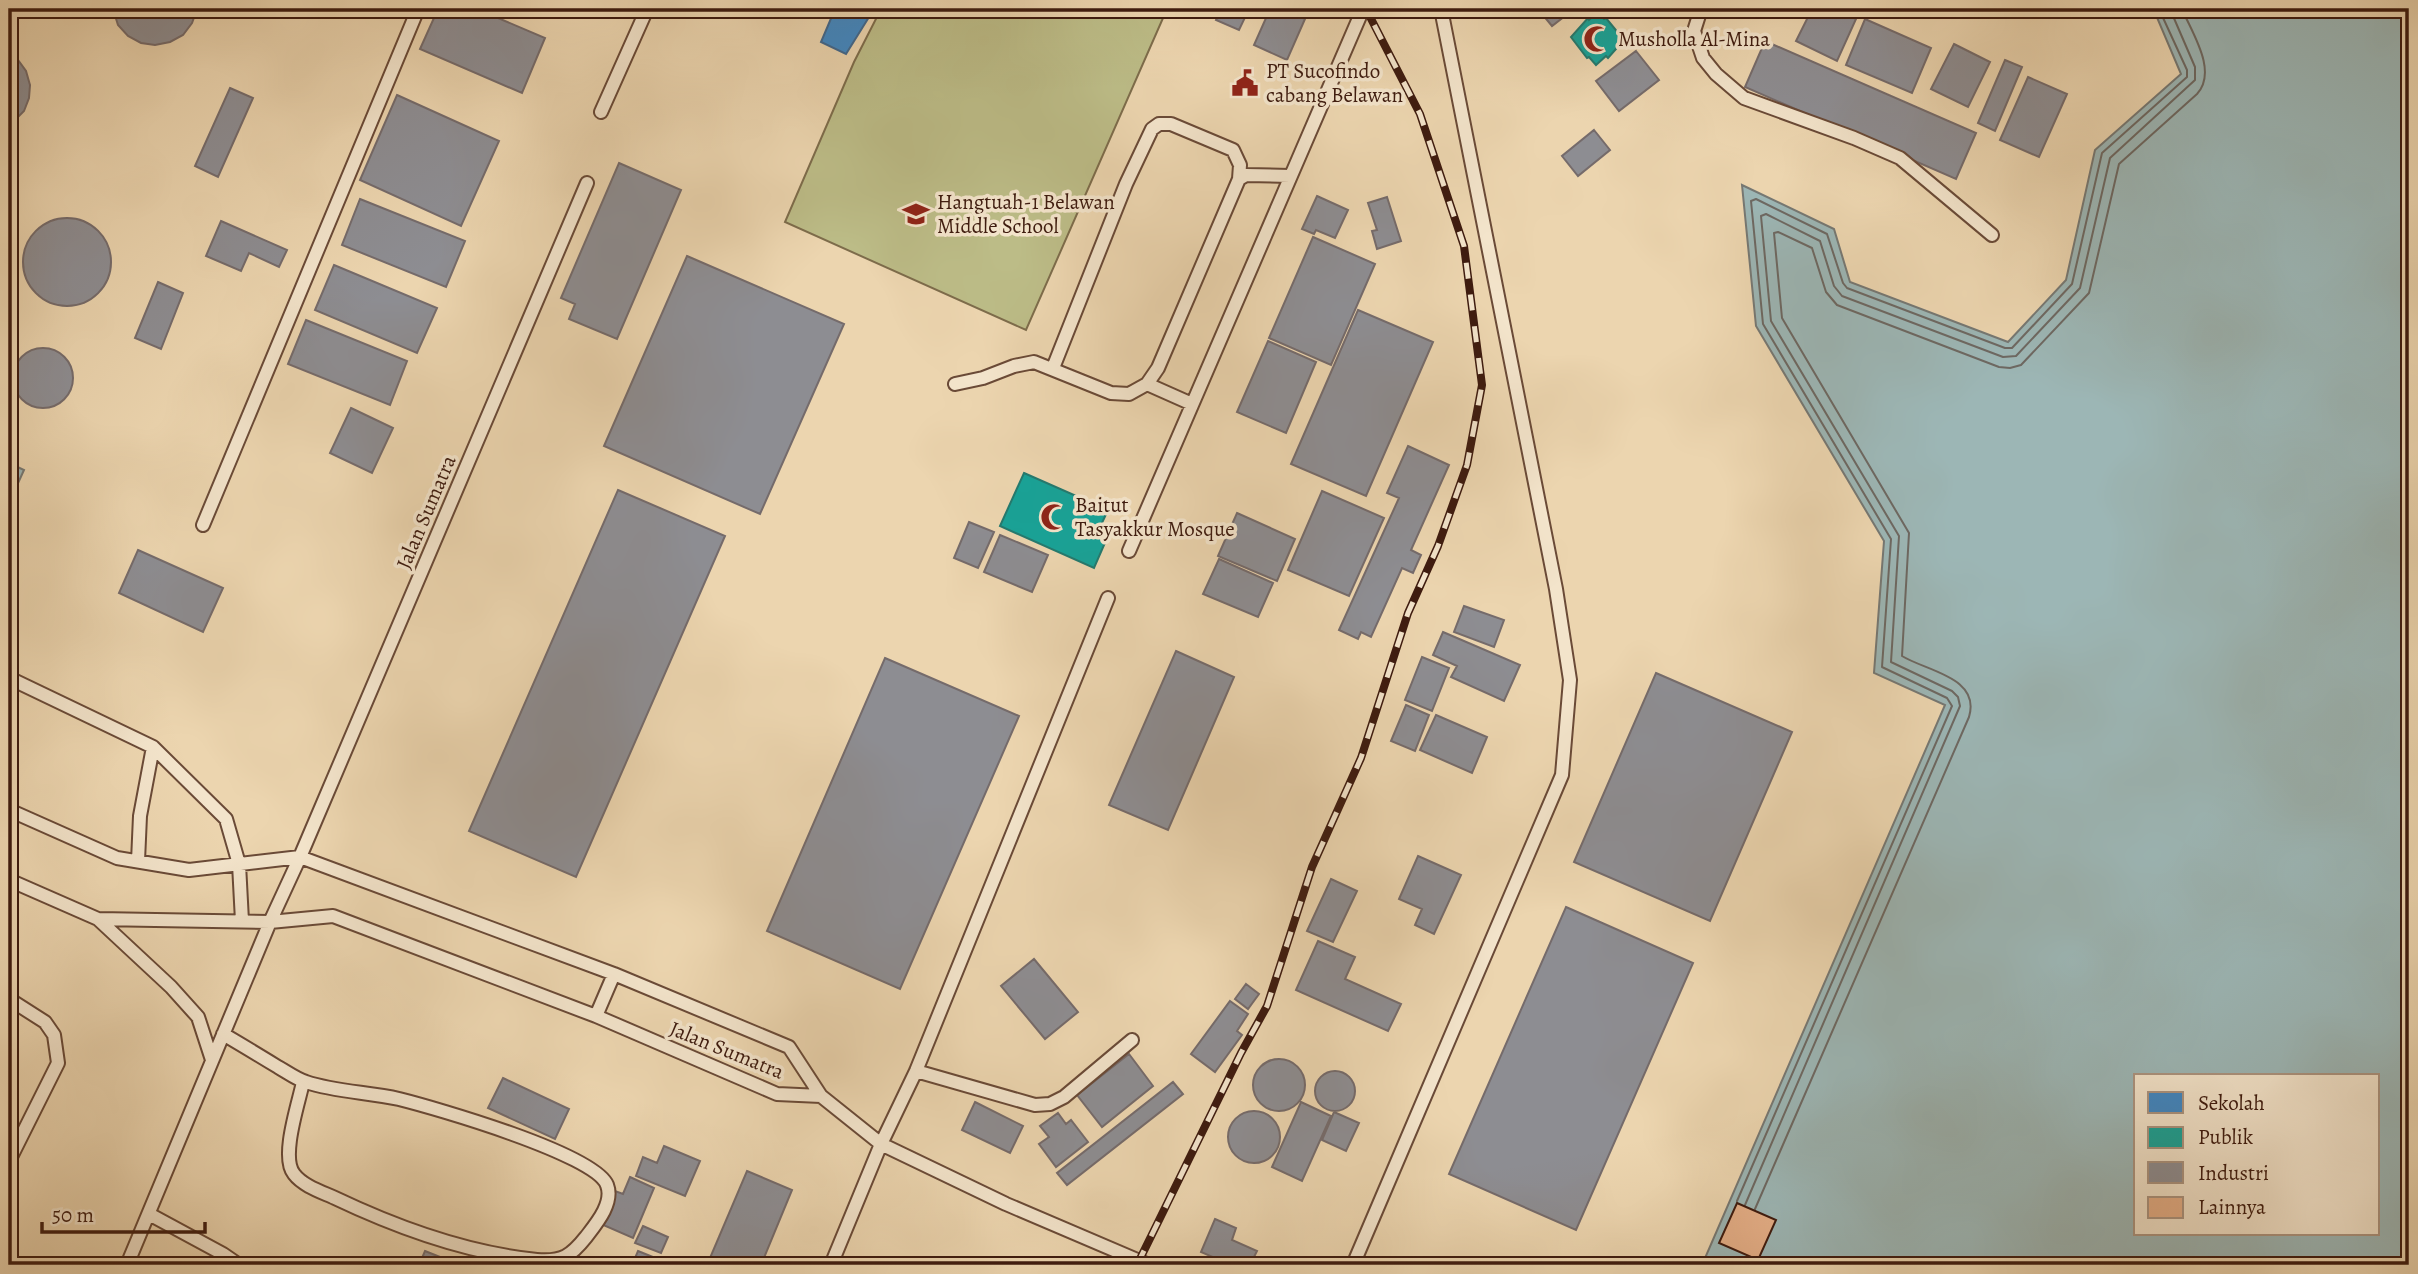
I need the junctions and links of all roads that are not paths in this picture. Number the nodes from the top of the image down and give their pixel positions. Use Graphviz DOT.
graph roads {
  1 [pos="418,9"];
  2 [pos="647,9"];
  3 [pos="1363,9"];
  4 [pos="1441,9"];
  5 [pos="1701,9"];
  6 [pos="601,112"];
  7 [pos="1290,176"];
  8 [pos="1239,179"];
  9 [pos="587,183"];
  10 [pos="1992,235"];
  11 [pos="1053,368"];
  12 [pos="955,384"];
  13 [pos="1147,384"];
  14 [pos="1192,404"];
  15 [pos="203,526"];
  16 [pos="1129,551"];
  17 [pos="1108,598"];
  18 [pos="9,678"];
  19 [pos="153,747"];
  20 [pos="9,810"];
  21 [pos="300,857"];
  22 [pos="138,862"];
  23 [pos="239,864"];
  24 [pos="9,880"];
  25 [pos="98,919"];
  26 [pos="242,921"];
  27 [pos="270,922"];
  28 [pos="614,974"];
  29 [pos="9,999"];
  30 [pos="596,1016"];
  31 [pos="223,1034"];
  32 [pos="1132,1040"];
  33 [pos="212,1060"];
  34 [pos="916,1070"];
  35 [pos="303,1082"];
  36 [pos="821,1096"];
  37 [pos="881,1144"];
  38 [pos="9,1161"];
  39 [pos="149,1213"];
  40 [pos="127,1265"];
  41 [pos="239,1265"];
  42 [pos="831,1265"];
  43 [pos="1149,1265"];
  44 [pos="1353,1265"];
  1 -- 15 [label="lane"];
  2 -- 6 [label="lane"];
  3 -- 7 [label="lane"];
  4 -- 44 [label="lane"];
  5 -- 10 [label="lane"];
  7 -- 8 [label="lane"];
  7 -- 14 [label="lane"];
  8 -- 11 [label="lane"];
  8 -- 13 [label="lane"];
  9 -- 21 [label="lane, Jalan Sumatra"];
  11 -- 12 [label="lane"];
  11 -- 13 [label="lane"];
  13 -- 14 [label="lane"];
  14 -- 16 [label="lane"];
  17 -- 34 [label="lane"];
  18 -- 19 [label="lane"];
  19 -- 22 [label="lane"];
  19 -- 23 [label="lane"];
  20 -- 22 [label="lane, Jalan Sumatra"];
  21 -- 23 [label="lane, Jalan Sumatra"];
  21 -- 27 [label="lane, Jalan Sumatra"];
  21 -- 28 [label="lane, Jalan Sumatra"];
  22 -- 23 [label="lane, Jalan Sumatra"];
  23 -- 26 [label="lane"];
  24 -- 25 [label="lane, Jalan Sumatra"];
  25 -- 26 [label="lane, Jalan Sumatra"];
  25 -- 33 [label="lane, Jalan Sumatra"];
  26 -- 27 [label="lane, Jalan Sumatra"];
  27 -- 30 [label="lane, Jalan Sumatra"];
  27 -- 31 [label="lane, Jalan Sumatra"];
  28 -- 30 [label="lane"];
  28 -- 36 [label="lane, Jalan Sumatra"];
  29 -- 38 [label="lane"];
  30 -- 36 [label="lane, Jalan Sumatra"];
  31 -- 33 [label="lane, Jalan Sumatra"];
  31 -- 35 [label="lane"];
  32 -- 34 [label="lane"];
  33 -- 39 [label="lane, Jalan Sumatra"];
  34 -- 37 [label="lane"];
  35 -- 35 [label="lane"];
  36 -- 37 [label="lane"];
  37 -- 42 [label="lane"];
  37 -- 43 [label="lane"];
  39 -- 40 [label="lane, Jalan Sumatra"];
  39 -- 41 [label="lane"];
}
